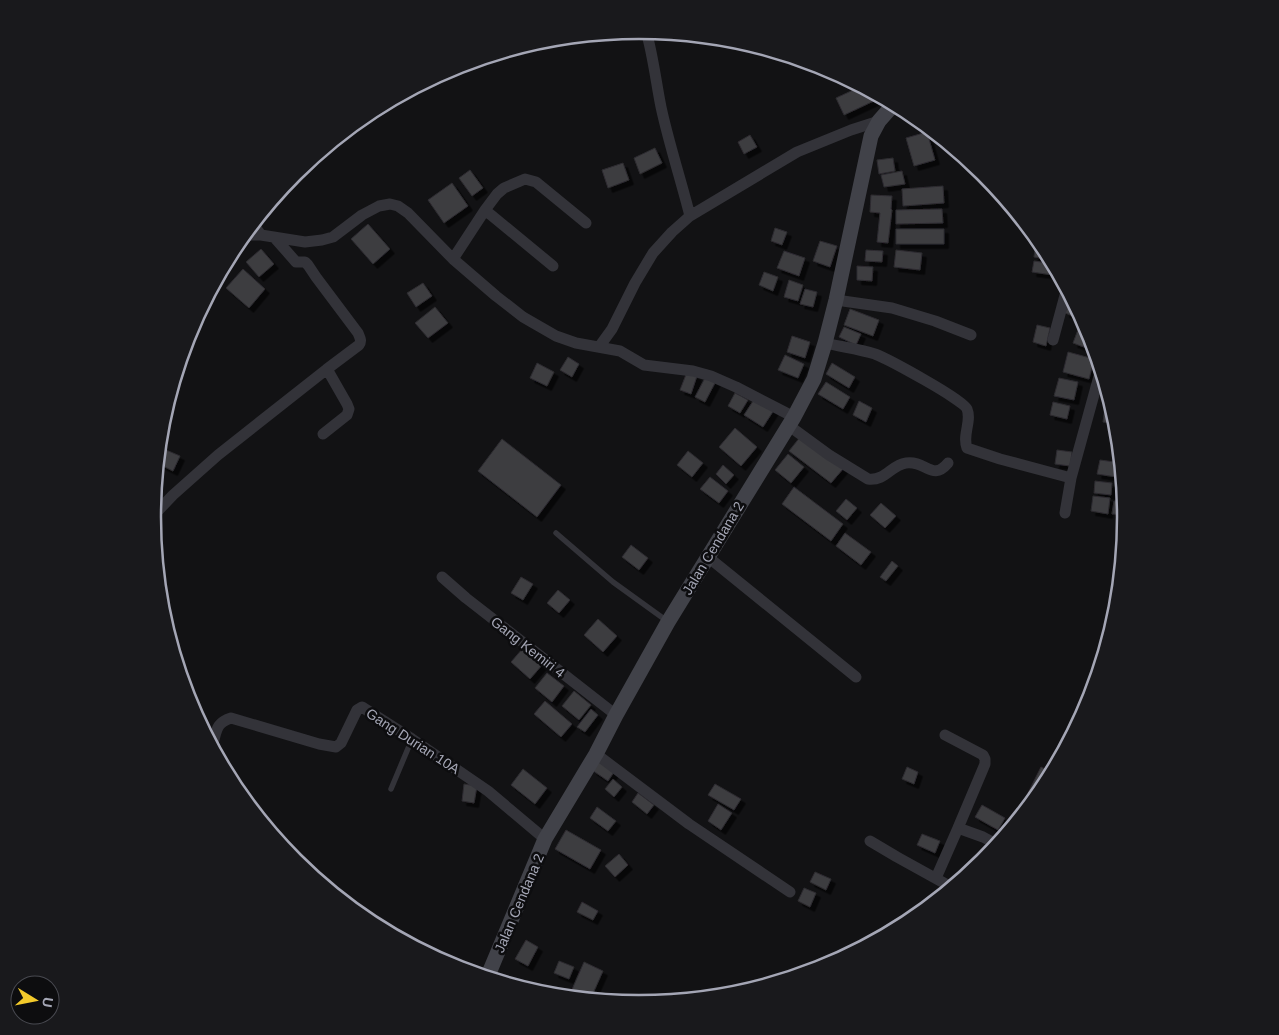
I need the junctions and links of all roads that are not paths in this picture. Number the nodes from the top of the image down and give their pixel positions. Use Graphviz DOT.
graph roads {
  1 [pos="648,39"];
  2 [pos="889,109"];
  3 [pos="879,121"];
  4 [pos="485,210"];
  5 [pos="690,216"];
  6 [pos="586,223"];
  7 [pos="257,230"];
  8 [pos="253,235"];
  9 [pos="261,235"];
  10 [pos="274,237"];
  11 [pos="453,259"];
  12 [pos="553,266"];
  13 [pos="1064,297"];
  14 [pos="836,300"];
  15 [pos="971,335"];
  16 [pos="1053,340"];
  17 [pos="826,343"];
  18 [pos="599,347"];
  19 [pos="327,369"];
  20 [pos="1098,380"];
  21 [pos="791,421"];
  22 [pos="323,434"];
  23 [pos="948,463"];
  24 [pos="1071,478"];
  25 [pos="161,507"];
  26 [pos="1065,513"];
  27 [pos="556,533"];
  28 [pos="708,557"];
  29 [pos="442,577"];
  30 [pos="668,622"];
  31 [pos="856,677"];
  32 [pos="616,715"];
  33 [pos="944,735"];
  34 [pos="215,738"];
  35 [pos="412,739"];
  36 [pos="596,754"];
  37 [pos="391,789"];
  38 [pos="958,828"];
  39 [pos="546,839"];
  40 [pos="870,841"];
  41 [pos="991,841"];
  42 [pos="936,878"];
  43 [pos="946,884"];
  44 [pos="790,892"];
  45 [pos="489,972"];
  1 -- 5 [label="street"];
  2 -- 3 [label="street, Jalan Cendana 2"];
  3 -- 5 [label="street"];
  3 -- 14 [label="street, Jalan Cendana 2"];
  4 -- 6 [label="street"];
  4 -- 11 [label="street"];
  4 -- 12 [label="street"];
  5 -- 18 [label="street"];
  7 -- 9 [label="street"];
  8 -- 9 [label="street"];
  9 -- 10 [label="street"];
  10 -- 11 [label="street"];
  10 -- 19 [label="street"];
  11 -- 18 [label="street"];
  13 -- 16 [label="street"];
  14 -- 15 [label="street"];
  14 -- 17 [label="street, Jalan Cendana 2"];
  17 -- 21 [label="street, Jalan Cendana 2"];
  17 -- 24 [label="street"];
  18 -- 21 [label="street"];
  19 -- 22 [label="street"];
  19 -- 25 [label="street"];
  20 -- 24 [label="street"];
  21 -- 23 [label="street"];
  21 -- 28 [label="street, Jalan Cendana 2"];
  24 -- 26 [label="street"];
  27 -- 30 [label="lane"];
  28 -- 30 [label="street, Jalan Cendana 2"];
  28 -- 31 [label="street"];
  29 -- 32 [label="street, Gang Kemiri 4"];
  30 -- 32 [label="street, Jalan Cendana 2"];
  32 -- 36 [label="street, Jalan Cendana 2"];
  33 -- 38 [label="street"];
  34 -- 35 [label="street, Gang Durian 10A"];
  35 -- 37 [label="lane"];
  35 -- 39 [label="street, Gang Durian 10A"];
  36 -- 39 [label="street, Jalan Cendana 2"];
  36 -- 44 [label="street"];
  38 -- 41 [label="street"];
  38 -- 42 [label="street"];
  39 -- 45 [label="street, Jalan Cendana 2"];
  40 -- 42 [label="street"];
  42 -- 43 [label="street"];
}
